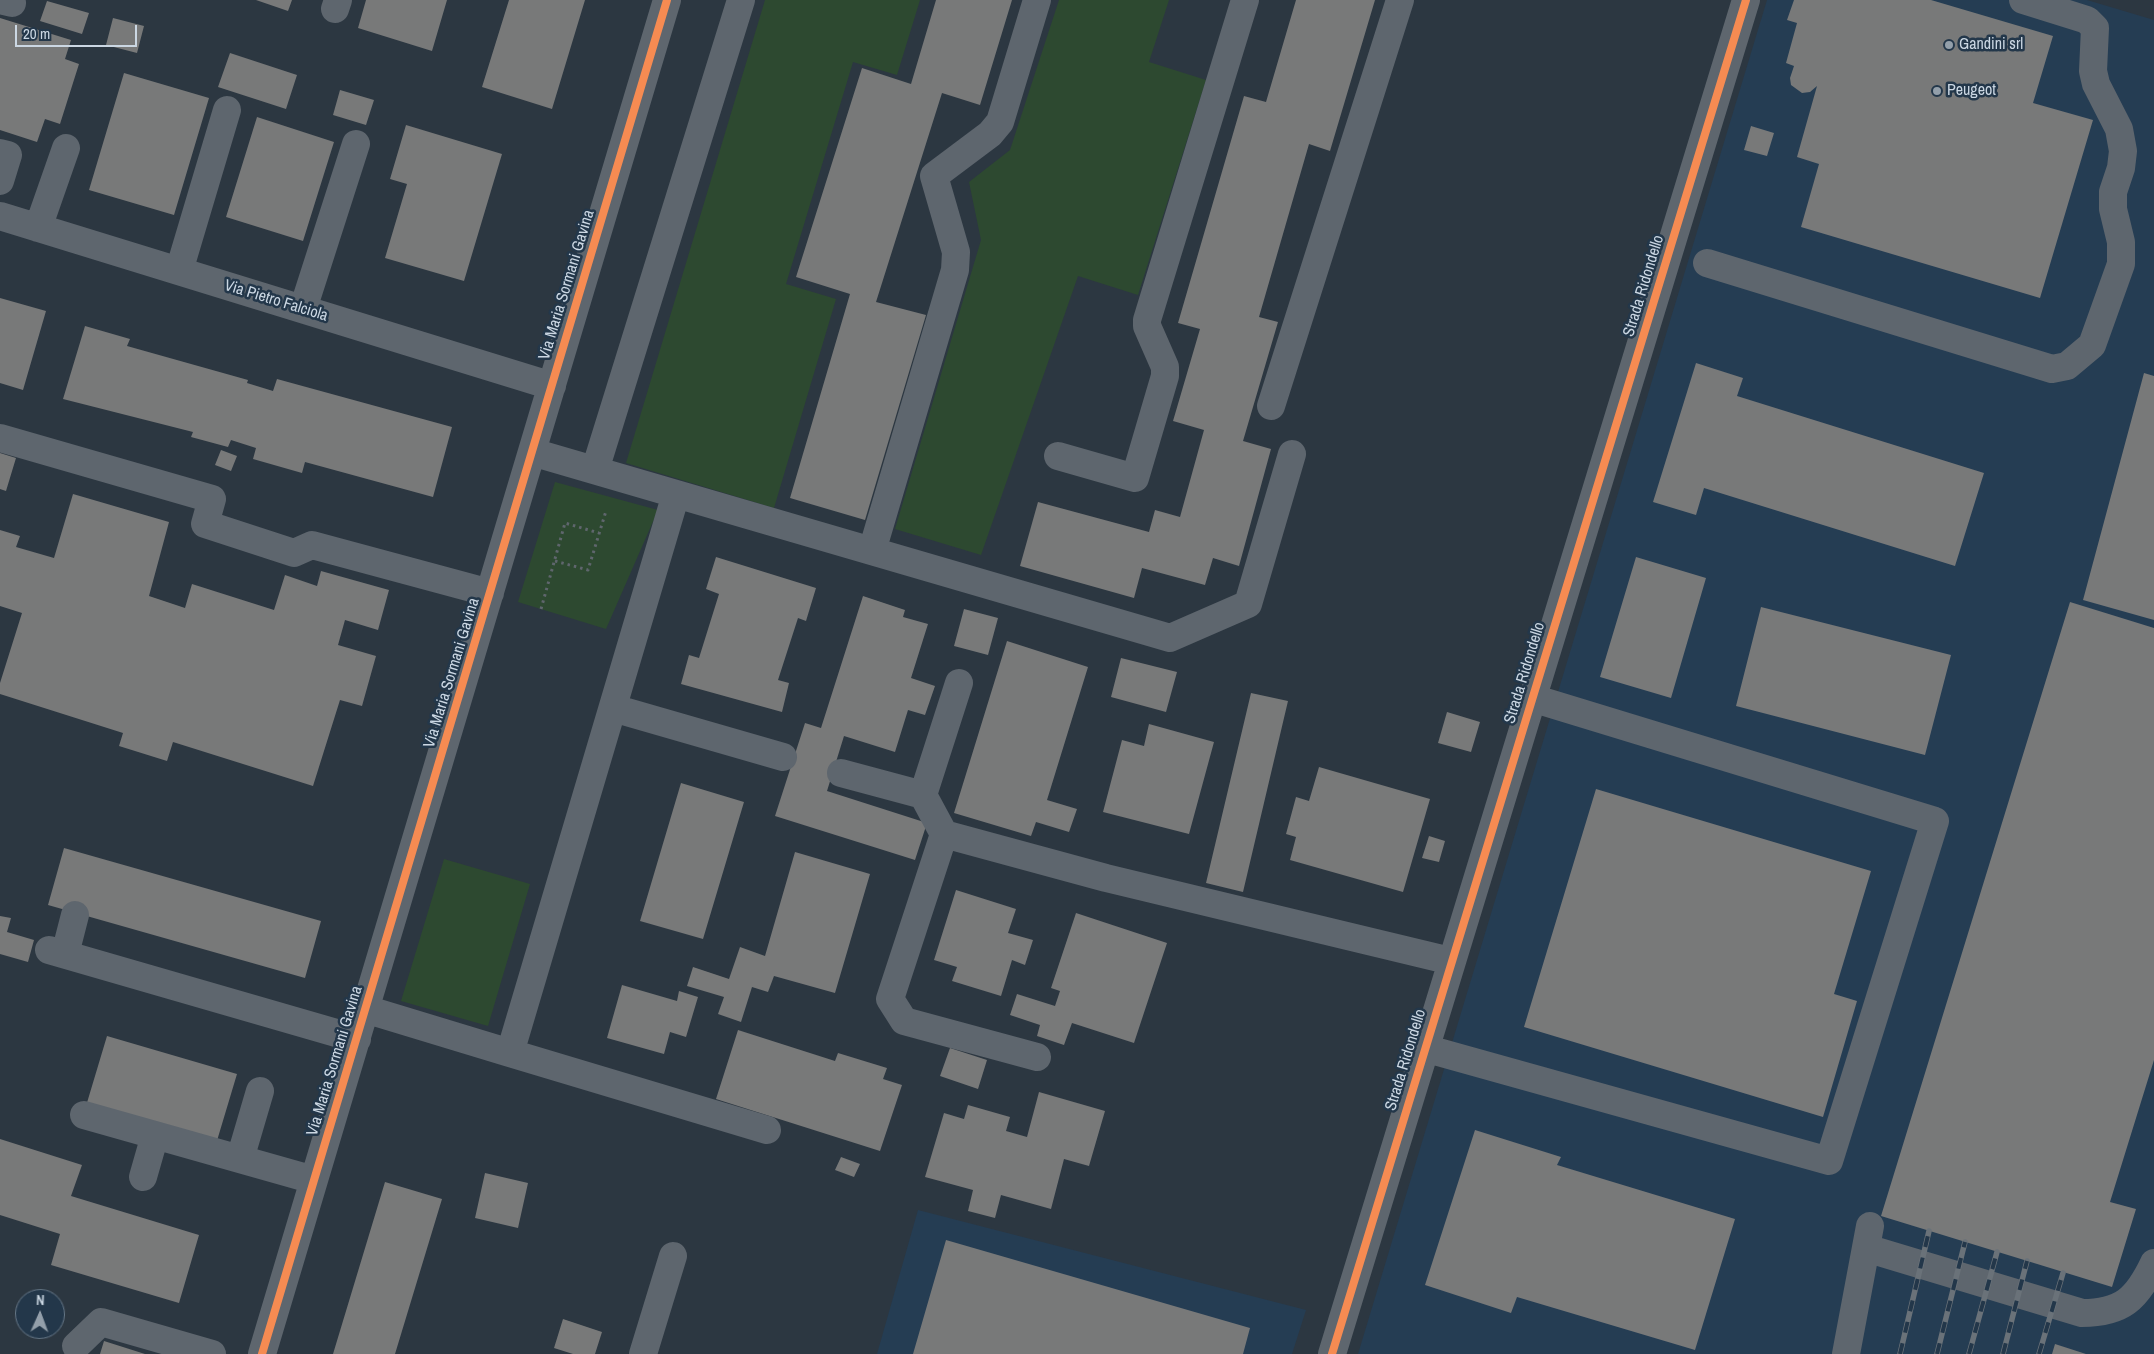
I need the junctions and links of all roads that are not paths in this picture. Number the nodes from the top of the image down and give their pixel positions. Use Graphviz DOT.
graph roads {
  1 [pos="667,0"];
  2 [pos="741,0"];
  3 [pos="1037,0"];
  4 [pos="1245,0"];
  5 [pos="1400,0"];
  6 [pos="1746,0"];
  7 [pos="2023,0"];
  8 [pos="227,110"];
  9 [pos="356,144"];
  10 [pos="66,148"];
  11 [pos="0,153"];
  12 [pos="0,181"];
  13 [pos="0,216"];
  14 [pos="38,228"];
  15 [pos="1707,263"];
  16 [pos="179,271"];
  17 [pos="303,309"];
  18 [pos="552,386"];
  19 [pos="1271,406"];
  20 [pos="0,438"];
  21 [pos="532,452"];
  22 [pos="1292,454"];
  23 [pos="1058,456"];
  24 [pos="606,474"];
  25 [pos="676,494"];
  26 [pos="872,551"];
  27 [pos="490,593"];
  28 [pos="959,683"];
  29 [pos="1532,698"];
  30 [pos="613,708"];
  31 [pos="783,757"];
  32 [pos="841,773"];
  33 [pos="923,795"];
  34 [pos="944,834"];
  35 [pos="75,915"];
  36 [pos="1450,961"];
  37 [pos="365,1009"];
  38 [pos="357,1039"];
  39 [pos="1424,1048"];
  40 [pos="510,1053"];
  41 [pos="1036,1057"];
  42 [pos="260,1091"];
  43 [pos="84,1115"];
  44 [pos="766,1130"];
  45 [pos="155,1135"];
  46 [pos="240,1159"];
  47 [pos="143,1177"];
  48 [pos="314,1180"];
  49 [pos="673,1256"];
  50 [pos="2154,1263"];
  51 [pos="76,1346"];
  52 [pos="212,1354"];
  53 [pos="262,1354"];
  54 [pos="643,1354"];
  55 [pos="1332,1354"];
  56 [pos="1846,1354"];
  1 -- 18 [label="street, Via Maria Sormani Gavina"];
  2 -- 24 [label="street"];
  3 -- 26 [label="street"];
  4 -- 23 [label="street"];
  5 -- 19 [label="street"];
  6 -- 29 [label="street, Strada Ridondello"];
  7 -- 15 [label="street"];
  8 -- 16 [label="street"];
  9 -- 17 [label="street"];
  10 -- 14 [label="street"];
  11 -- 12 [label="street"];
  13 -- 14 [label="street, Via Pietro Falciola"];
  14 -- 16 [label="street, Via Pietro Falciola"];
  16 -- 17 [label="street, Via Pietro Falciola"];
  17 -- 18 [label="street, Via Pietro Falciola"];
  18 -- 21 [label="street, Via Maria Sormani Gavina"];
  20 -- 27 [label="street"];
  21 -- 24 [label="street"];
  21 -- 27 [label="street, Via Maria Sormani Gavina"];
  22 -- 26 [label="street"];
  24 -- 25 [label="street"];
  25 -- 26 [label="street"];
  25 -- 30 [label="street"];
  27 -- 37 [label="street, Via Maria Sormani Gavina"];
  28 -- 33 [label="street"];
  29 -- 36 [label="street, Strada Ridondello"];
  29 -- 39 [label="street"];
  30 -- 31 [label="street"];
  30 -- 40 [label="street"];
  32 -- 33 [label="street"];
  33 -- 34 [label="street"];
  34 -- 36 [label="street"];
  34 -- 41 [label="street"];
  35 -- 38 [label="street"];
  36 -- 39 [label="street, Strada Ridondello"];
  37 -- 38 [label="street, Via Maria Sormani Gavina"];
  37 -- 40 [label="street"];
  38 -- 48 [label="street, Via Maria Sormani Gavina"];
  39 -- 55 [label="street, Strada Ridondello"];
  40 -- 44 [label="street"];
  42 -- 46 [label="street"];
  43 -- 45 [label="street"];
  45 -- 46 [label="street"];
  45 -- 47 [label="street"];
  46 -- 48 [label="street"];
  48 -- 53 [label="street, Via Maria Sormani Gavina"];
  49 -- 54 [label="street"];
  50 -- 56 [label="street"];
  51 -- 52 [label="street"];
}
